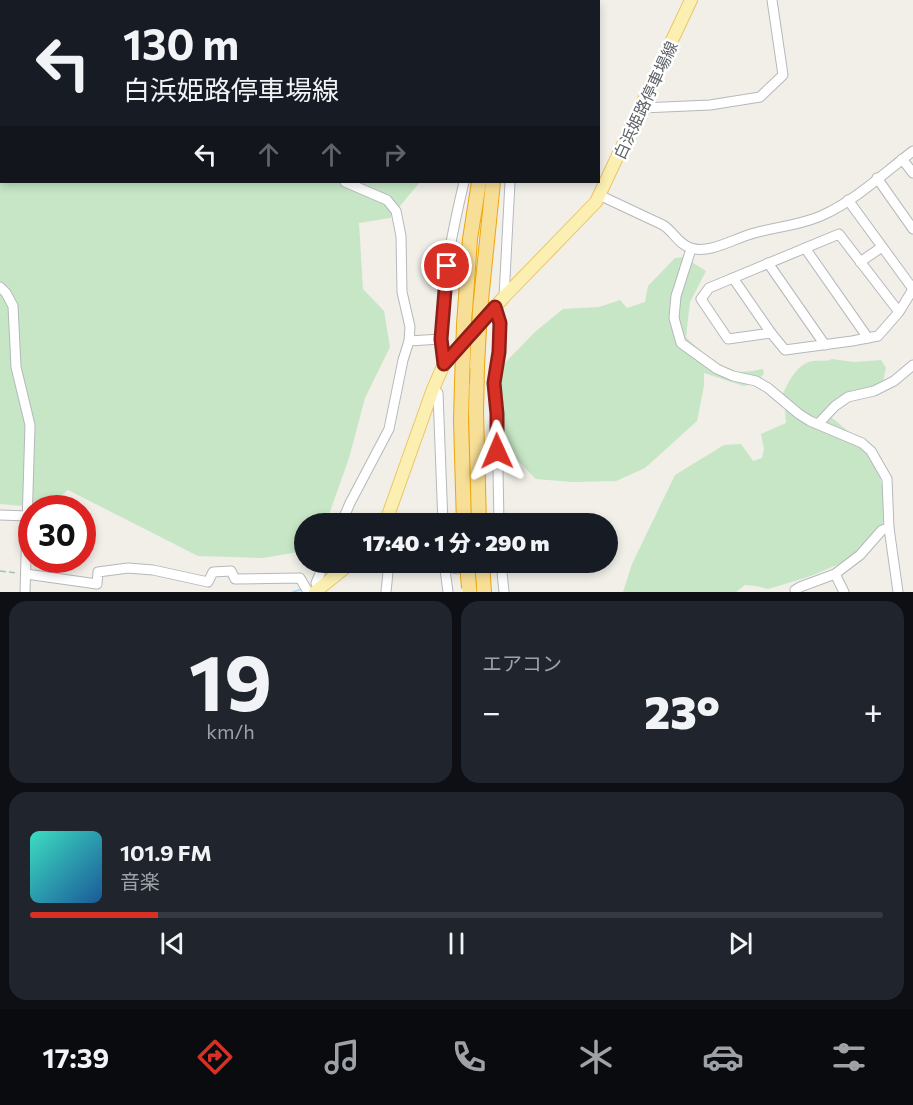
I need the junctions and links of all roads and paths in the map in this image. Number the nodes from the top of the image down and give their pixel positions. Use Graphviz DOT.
graph roads {
  1 [pos="692,0"];
  2 [pos="772,0"];
  3 [pos="642,108"];
  4 [pos="913,151"];
  5 [pos="902,159"];
  6 [pos="913,173"];
  7 [pos="877,178"];
  8 [pos="347,183"];
  9 [pos="464,183"];
  10 [pos="479,183"];
  11 [pos="493,183"];
  12 [pos="510,183"];
  13 [pos="599,195"];
  14 [pos="848,200"];
  15 [pos="913,229"];
  16 [pos="882,247"];
  17 [pos="805,248"];
  18 [pos="691,249"];
  19 [pos="861,262"];
  20 [pos="768,263"];
  21 [pos="734,278"];
  22 [pos="0,287"];
  23 [pos="913,289"];
  24 [pos="504,297"];
  25 [pos="495,307"];
  26 [pos="899,312"];
  27 [pos="771,333"];
  28 [pos="868,338"];
  29 [pos="441,339"];
  30 [pos="409,341"];
  31 [pos="825,345"];
  32 [pos="444,364"];
  33 [pos="913,365"];
  34 [pos="433,389"];
  35 [pos="818,424"];
  36 [pos="28,495"];
  37 [pos="346,513"];
  38 [pos="389,513"];
  39 [pos="442,513"];
  40 [pos="464,513"];
  41 [pos="479,513"];
  42 [pos="500,513"];
  43 [pos="0,515"];
  44 [pos="18,516"];
  45 [pos="889,528"];
  46 [pos="0,571"];
  47 [pos="320,573"];
  48 [pos="336,573"];
  49 [pos="388,573"];
  50 [pos="446,573"];
  51 [pos="468,573"];
  52 [pos="502,573"];
  53 [pos="26,574"];
  54 [pos="835,574"];
  55 [pos="208,587"];
  56 [pos="311,590"];
  57 [pos="469,590"];
  58 [pos="25,592"];
  59 [pos="386,592"];
  60 [pos="448,592"];
  61 [pos="504,592"];
  62 [pos="796,592"];
  63 [pos="843,592"];
  64 [pos="898,592"];
  1 -- 3 [label="main road, 白浜姫路停車場線"];
  2 -- 3 [label="street"];
  3 -- 13 [label="main road, 白浜姫路停車場線"];
  4 -- 5 [label="street"];
  5 -- 6 [label="street"];
  5 -- 7 [label="street"];
  7 -- 14 [label="street"];
  7 -- 15 [label="street"];
  8 -- 30 [label="street"];
  9 -- 29 [label="street"];
  10 -- 40 [label="highway, bridge"];
  11 -- 41 [label="highway, bridge"];
  12 -- 24 [label="street"];
  13 -- 18 [label="street"];
  13 -- 24 [label="main road, 白浜姫路停車場線"];
  14 -- 16 [label="street"];
  14 -- 18 [label="street"];
  16 -- 19 [label="street"];
  16 -- 23 [label="street"];
  17 -- 19 [label="street"];
  17 -- 20 [label="street"];
  17 -- 28 [label="street"];
  18 -- 35 [label="street"];
  19 -- 26 [label="street"];
  20 -- 21 [label="street"];
  20 -- 31 [label="street"];
  21 -- 27 [label="street"];
  21 -- 27 [label="street"];
  22 -- 36 [label="street"];
  23 -- 26 [label="street"];
  24 -- 25 [label="main road, 白浜姫路停車場線"];
  25 -- 32 [label="main road, 白浜姫路停車場線"];
  25 -- 42 [label="street"];
  26 -- 28 [label="street"];
  27 -- 31 [label="street"];
  28 -- 31 [label="street"];
  29 -- 30 [label="street"];
  29 -- 32 [label="street"];
  30 -- 37 [label="street"];
  32 -- 34 [label="main road, 白浜姫路停車場線"];
  33 -- 35 [label="street"];
  34 -- 38 [label="main road, 白浜姫路停車場線"];
  34 -- 39 [label="street"];
  35 -- 45 [label="street"];
  43 -- 44 [label="street"];
  45 -- 54 [label="street"];
  45 -- 64 [label="street"];
  46 -- 53 [label="path"];
  47 -- 56 [label="street"];
  48 -- 56 [label="main road"];
  49 -- 59 [label="street"];
  50 -- 60 [label="street"];
  51 -- 57 [label="highway, bridge"];
  52 -- 61 [label="street"];
  53 -- 55 [label="street"];
  53 -- 58 [label="street"];
  54 -- 62 [label="street"];
  54 -- 63 [label="street"];
  55 -- 56 [label="street"];
}
